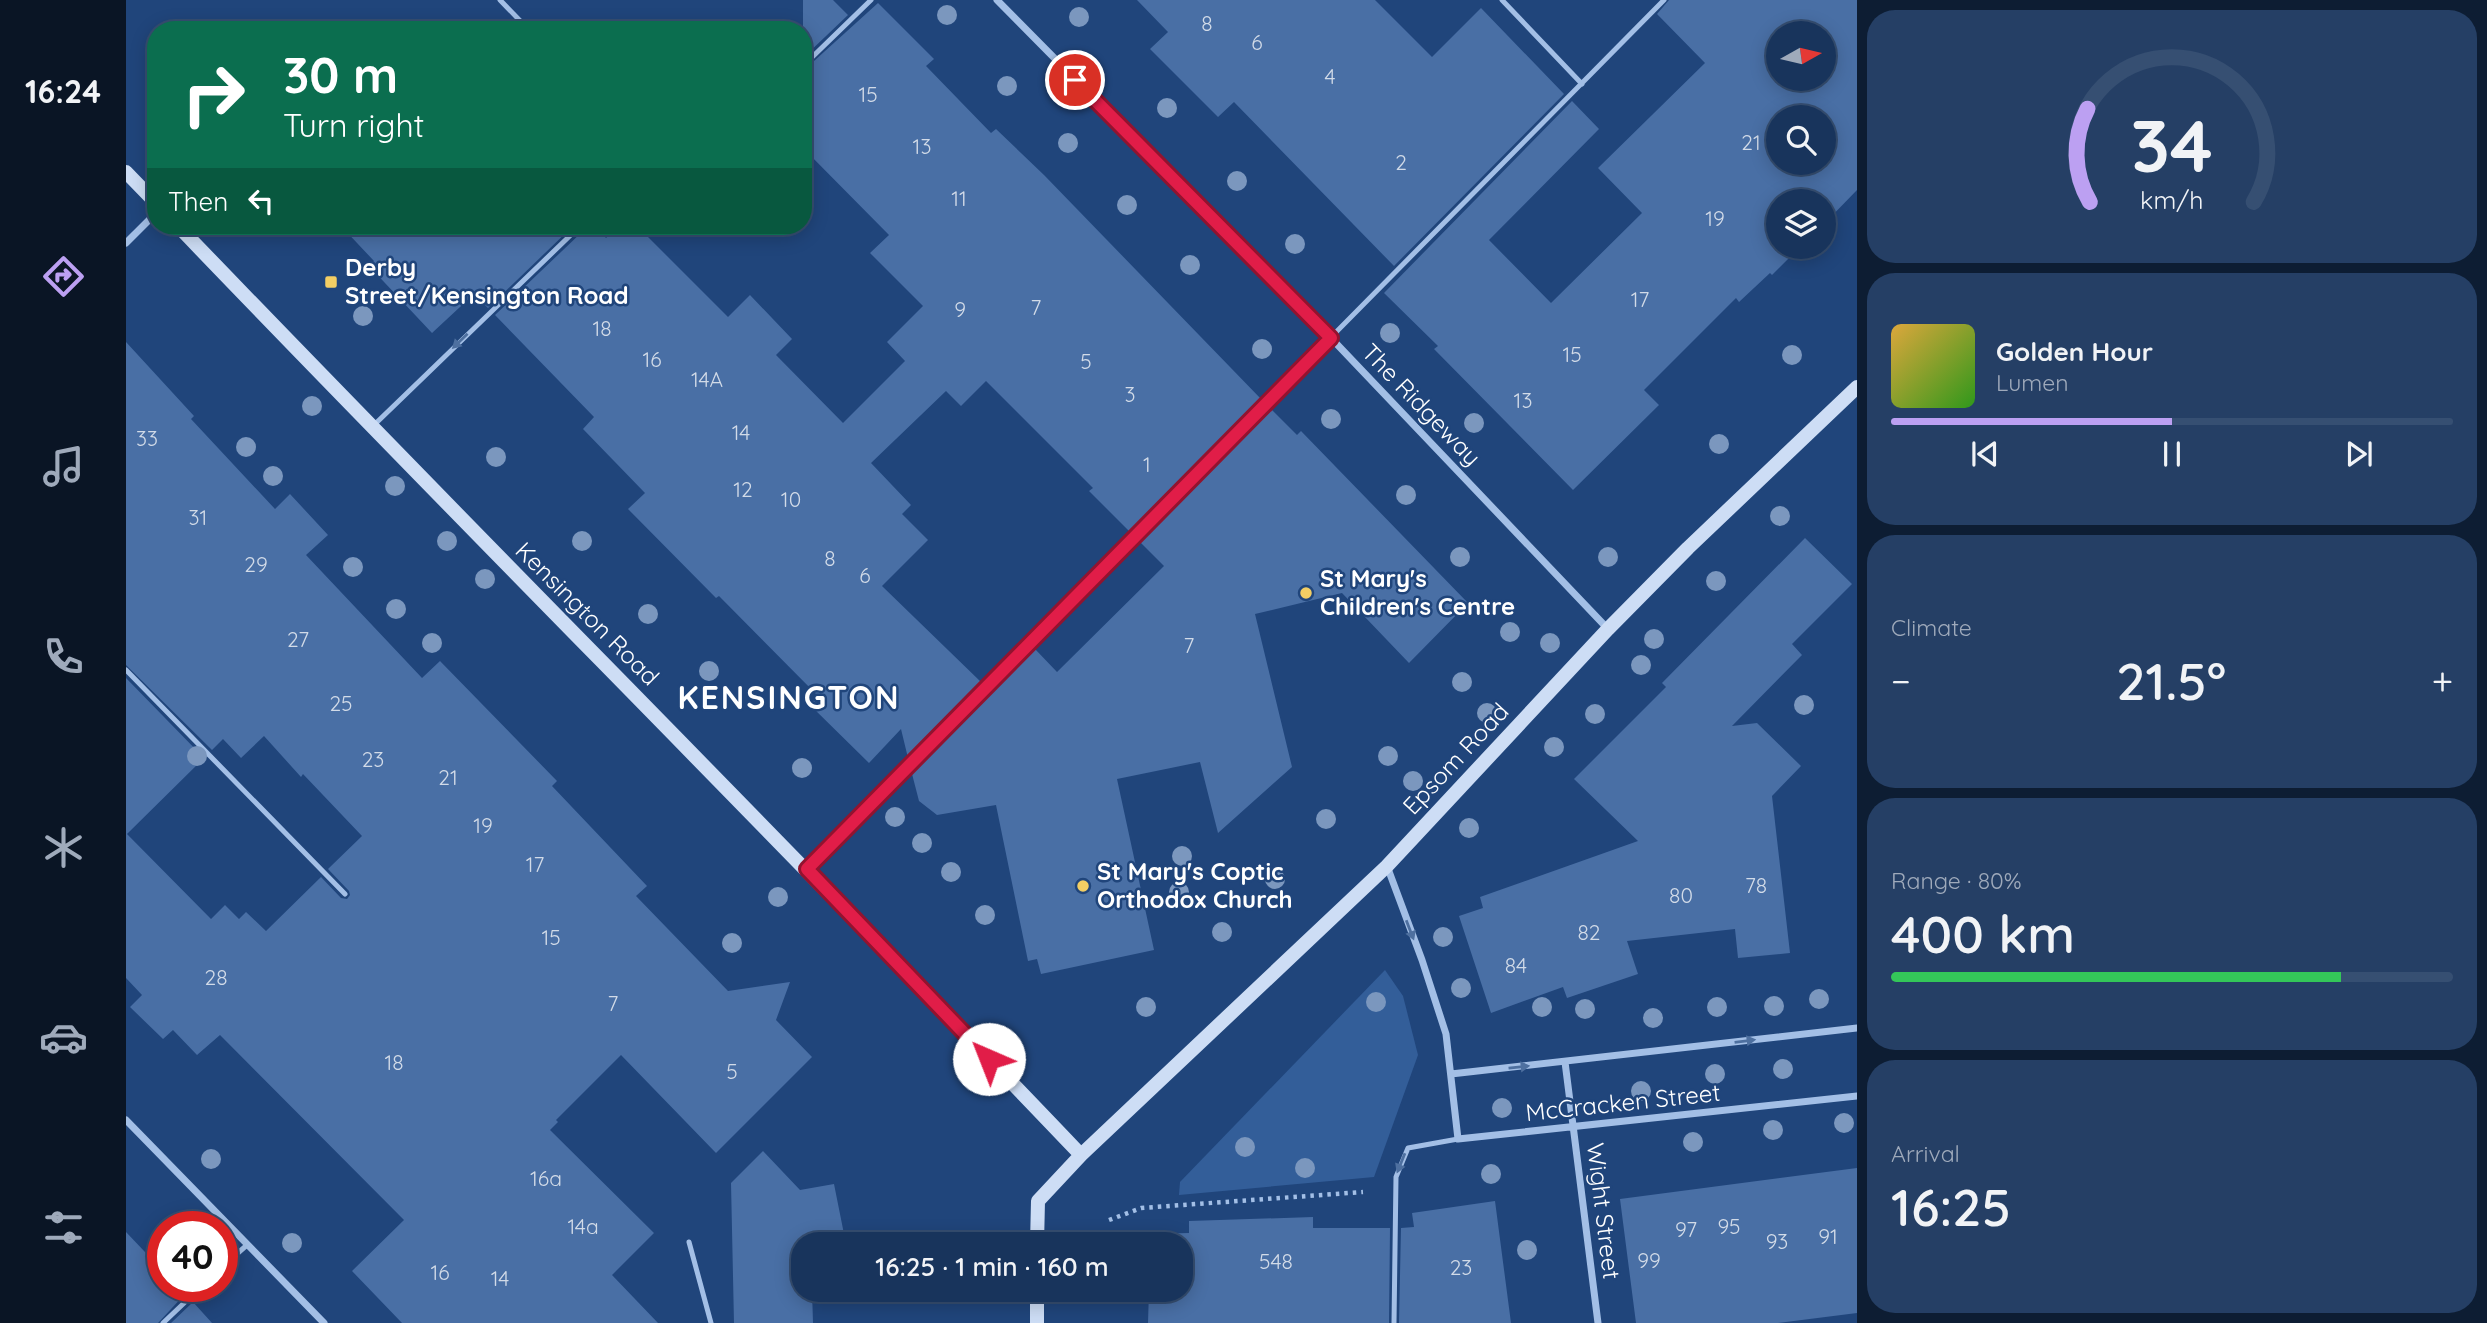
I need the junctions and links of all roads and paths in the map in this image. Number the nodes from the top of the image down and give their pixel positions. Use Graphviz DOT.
graph roads {
  1 [pos="500,0"];
  2 [pos="871,0"];
  3 [pos="997,0"];
  4 [pos="1502,0"];
  5 [pos="1664,0"];
  6 [pos="520,21"];
  7 [pos="812,57"];
  8 [pos="1583,84"];
  9 [pos="126,172"];
  10 [pos="147,194"];
  11 [pos="147,222"];
  12 [pos="187,235"];
  13 [pos="571,235"];
  14 [pos="126,243"];
  15 [pos="1331,338"];
  16 [pos="1857,387"];
  17 [pos="371,428"];
  18 [pos="1608,629"];
  19 [pos="126,670"];
  20 [pos="1387,866"];
  21 [pos="807,869"];
  22 [pos="345,894"];
  23 [pos="1857,1028"];
  24 [pos="1565,1062"];
  25 [pos="1451,1074"];
  26 [pos="1857,1096"];
  27 [pos="126,1120"];
  28 [pos="1573,1128"];
  29 [pos="1458,1139"];
  30 [pos="1081,1155"];
  31 [pos="1371,1192"];
  32 [pos="1109,1220"];
  33 [pos="1037,1232"];
  34 [pos="689,1242"];
  35 [pos="247,1245"];
  36 [pos="238,1253"];
  37 [pos="185,1302"];
  38 [pos="1037,1302"];
  39 [pos="163,1323"];
  40 [pos="324,1323"];
  41 [pos="711,1323"];
  42 [pos="1037,1323"];
  43 [pos="1394,1323"];
  44 [pos="1598,1323"];
  1 -- 6 [label="lane"];
  2 -- 7 [label="lane"];
  3 -- 15 [label="street, The Ridgeway"];
  4 -- 8 [label="lane"];
  5 -- 8 [label="lane"];
  8 -- 15 [label="lane"];
  9 -- 10 [label="street"];
  11 -- 14 [label="street"];
  12 -- 17 [label="street, Kensington Road"];
  13 -- 17 [label="lane, one-way"];
  15 -- 18 [label="street, The Ridgeway"];
  15 -- 21 [label="lane"];
  16 -- 18 [label="street, Epsom Road"];
  17 -- 21 [label="street, Kensington Road"];
  18 -- 20 [label="street, Epsom Road"];
  19 -- 22 [label="lane"];
  20 -- 25 [label="street, one-way"];
  20 -- 30 [label="street, Epsom Road"];
  21 -- 30 [label="street, Kensington Road"];
  24 -- 23 [label="street, McCracken Street, one-way"];
  25 -- 24 [label="street, McCracken Street, one-way"];
  24 -- 28 [label="street, Wight Street"];
  25 -- 29 [label="street"];
  26 -- 28 [label="street, McCracken Street"];
  27 -- 35 [label="street"];
  28 -- 29 [label="street, McCracken Street"];
  28 -- 44 [label="street, Wight Street"];
  29 -- 43 [label="lane, one-way"];
  30 -- 33 [label="street, Epsom Road"];
  31 -- 32 [label="path"];
  34 -- 41 [label="lane"];
  35 -- 36 [label="lane"];
  35 -- 40 [label="street"];
  37 -- 39 [label="lane"];
  38 -- 42 [label="street"];
}
